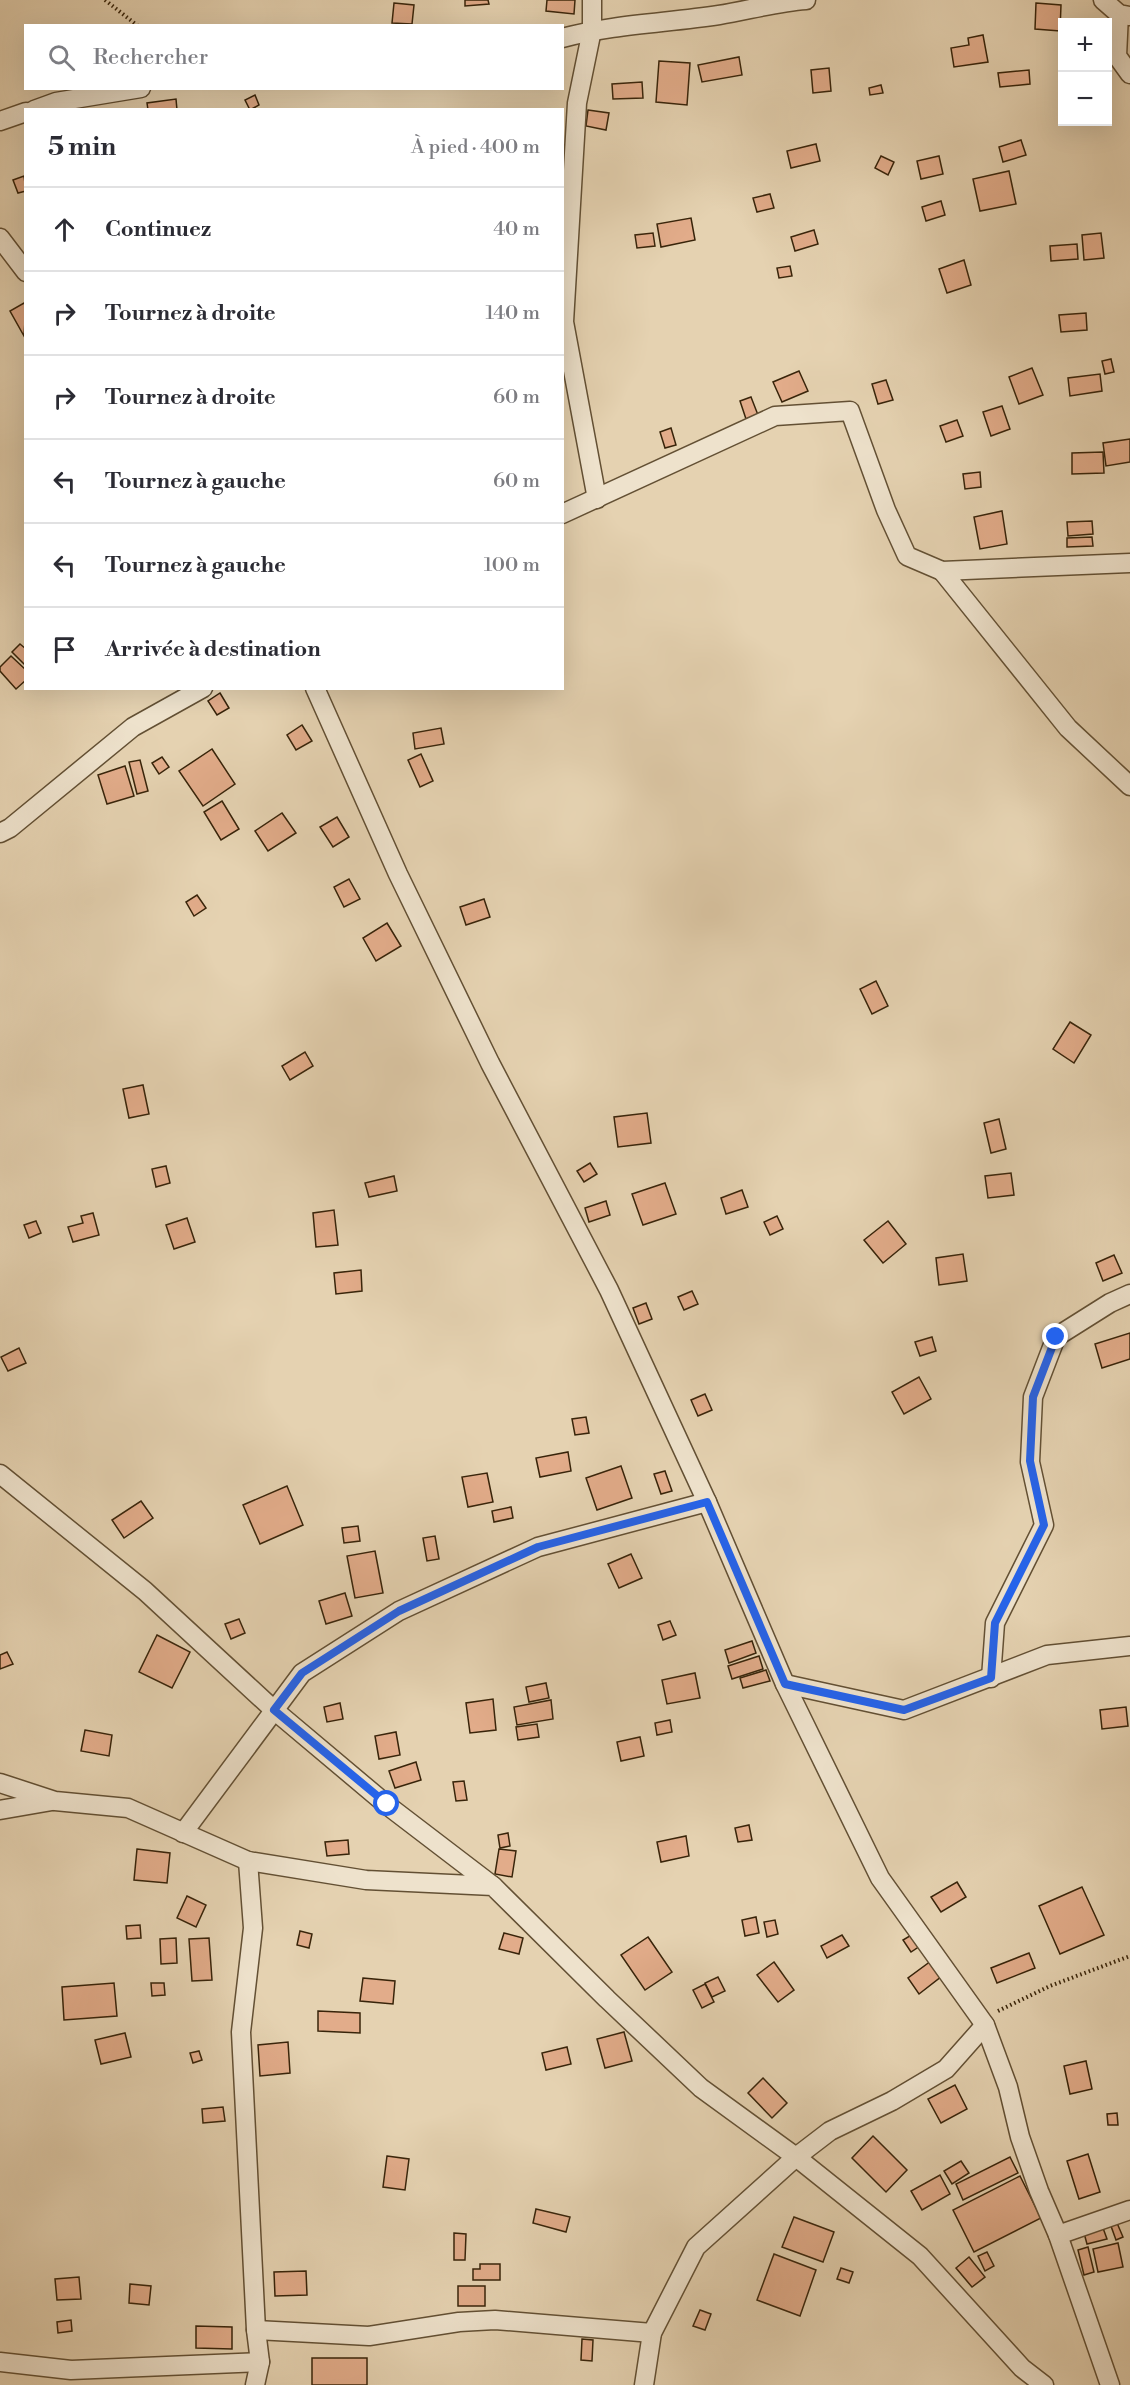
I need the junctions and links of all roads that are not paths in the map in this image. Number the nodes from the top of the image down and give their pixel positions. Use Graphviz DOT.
graph roads {
  1 [pos="592,0"];
  2 [pos="807,0"];
  3 [pos="1103,0"];
  4 [pos="1125,15"];
  5 [pos="592,30"];
  6 [pos="564,37"];
  7 [pos="1130,74"];
  8 [pos="129,90"];
  9 [pos="40,108"];
  10 [pos="24,113"];
  11 [pos="0,121"];
  12 [pos="0,238"];
  13 [pos="24,269"];
  14 [pos="597,498"];
  15 [pos="564,513"];
  16 [pos="1130,563"];
  17 [pos="942,571"];
  18 [pos="199,690"];
  19 [pos="316,690"];
  20 [pos="1130,786"];
  21 [pos="0,833"];
  22 [pos="1130,1294"];
  23 [pos="0,1474"];
  24 [pos="707,1502"];
  25 [pos="1130,1646"];
  26 [pos="991,1678"];
  27 [pos="785,1684"];
  28 [pos="274,1710"];
  29 [pos="0,1783"];
  30 [pos="55,1801"];
  31 [pos="0,1810"];
  32 [pos="183,1833"];
  33 [pos="248,1861"];
  34 [pos="493,1886"];
  35 [pos="983,2022"];
  36 [pos="796,2157"];
  37 [pos="1130,2210"];
  38 [pos="1058,2235"];
  39 [pos="256,2330"];
  40 [pos="652,2333"];
  41 [pos="0,2362"];
  42 [pos="260,2362"];
  43 [pos="255,2385"];
  44 [pos="644,2385"];
  45 [pos="1044,2385"];
  46 [pos="1110,2385"];
  1 -- 5 [label="street"];
  2 -- 5 [label="street"];
  3 -- 4 [label="street"];
  4 -- 7 [label="street"];
  5 -- 6 [label="street"];
  5 -- 14 [label="street"];
  8 -- 9 [label="street"];
  10 -- 11 [label="street"];
  12 -- 13 [label="street"];
  14 -- 15 [label="street"];
  14 -- 17 [label="street"];
  16 -- 17 [label="street"];
  17 -- 20 [label="street"];
  18 -- 21 [label="street"];
  19 -- 24 [label="street"];
  22 -- 26 [label="street"];
  23 -- 28 [label="street"];
  24 -- 27 [label="street"];
  24 -- 28 [label="street"];
  25 -- 26 [label="street"];
  26 -- 27 [label="street"];
  27 -- 35 [label="street"];
  28 -- 32 [label="street"];
  28 -- 34 [label="street"];
  29 -- 30 [label="street"];
  30 -- 31 [label="street"];
  30 -- 32 [label="street"];
  32 -- 33 [label="street"];
  33 -- 34 [label="street"];
  33 -- 39 [label="street"];
  34 -- 36 [label="street"];
  35 -- 36 [label="street"];
  35 -- 38 [label="street"];
  36 -- 40 [label="street"];
  36 -- 45 [label="street"];
  37 -- 38 [label="street"];
  38 -- 46 [label="street"];
  39 -- 40 [label="street"];
  39 -- 42 [label="street"];
  40 -- 44 [label="street"];
  41 -- 42 [label="street"];
  42 -- 43 [label="street"];
}
